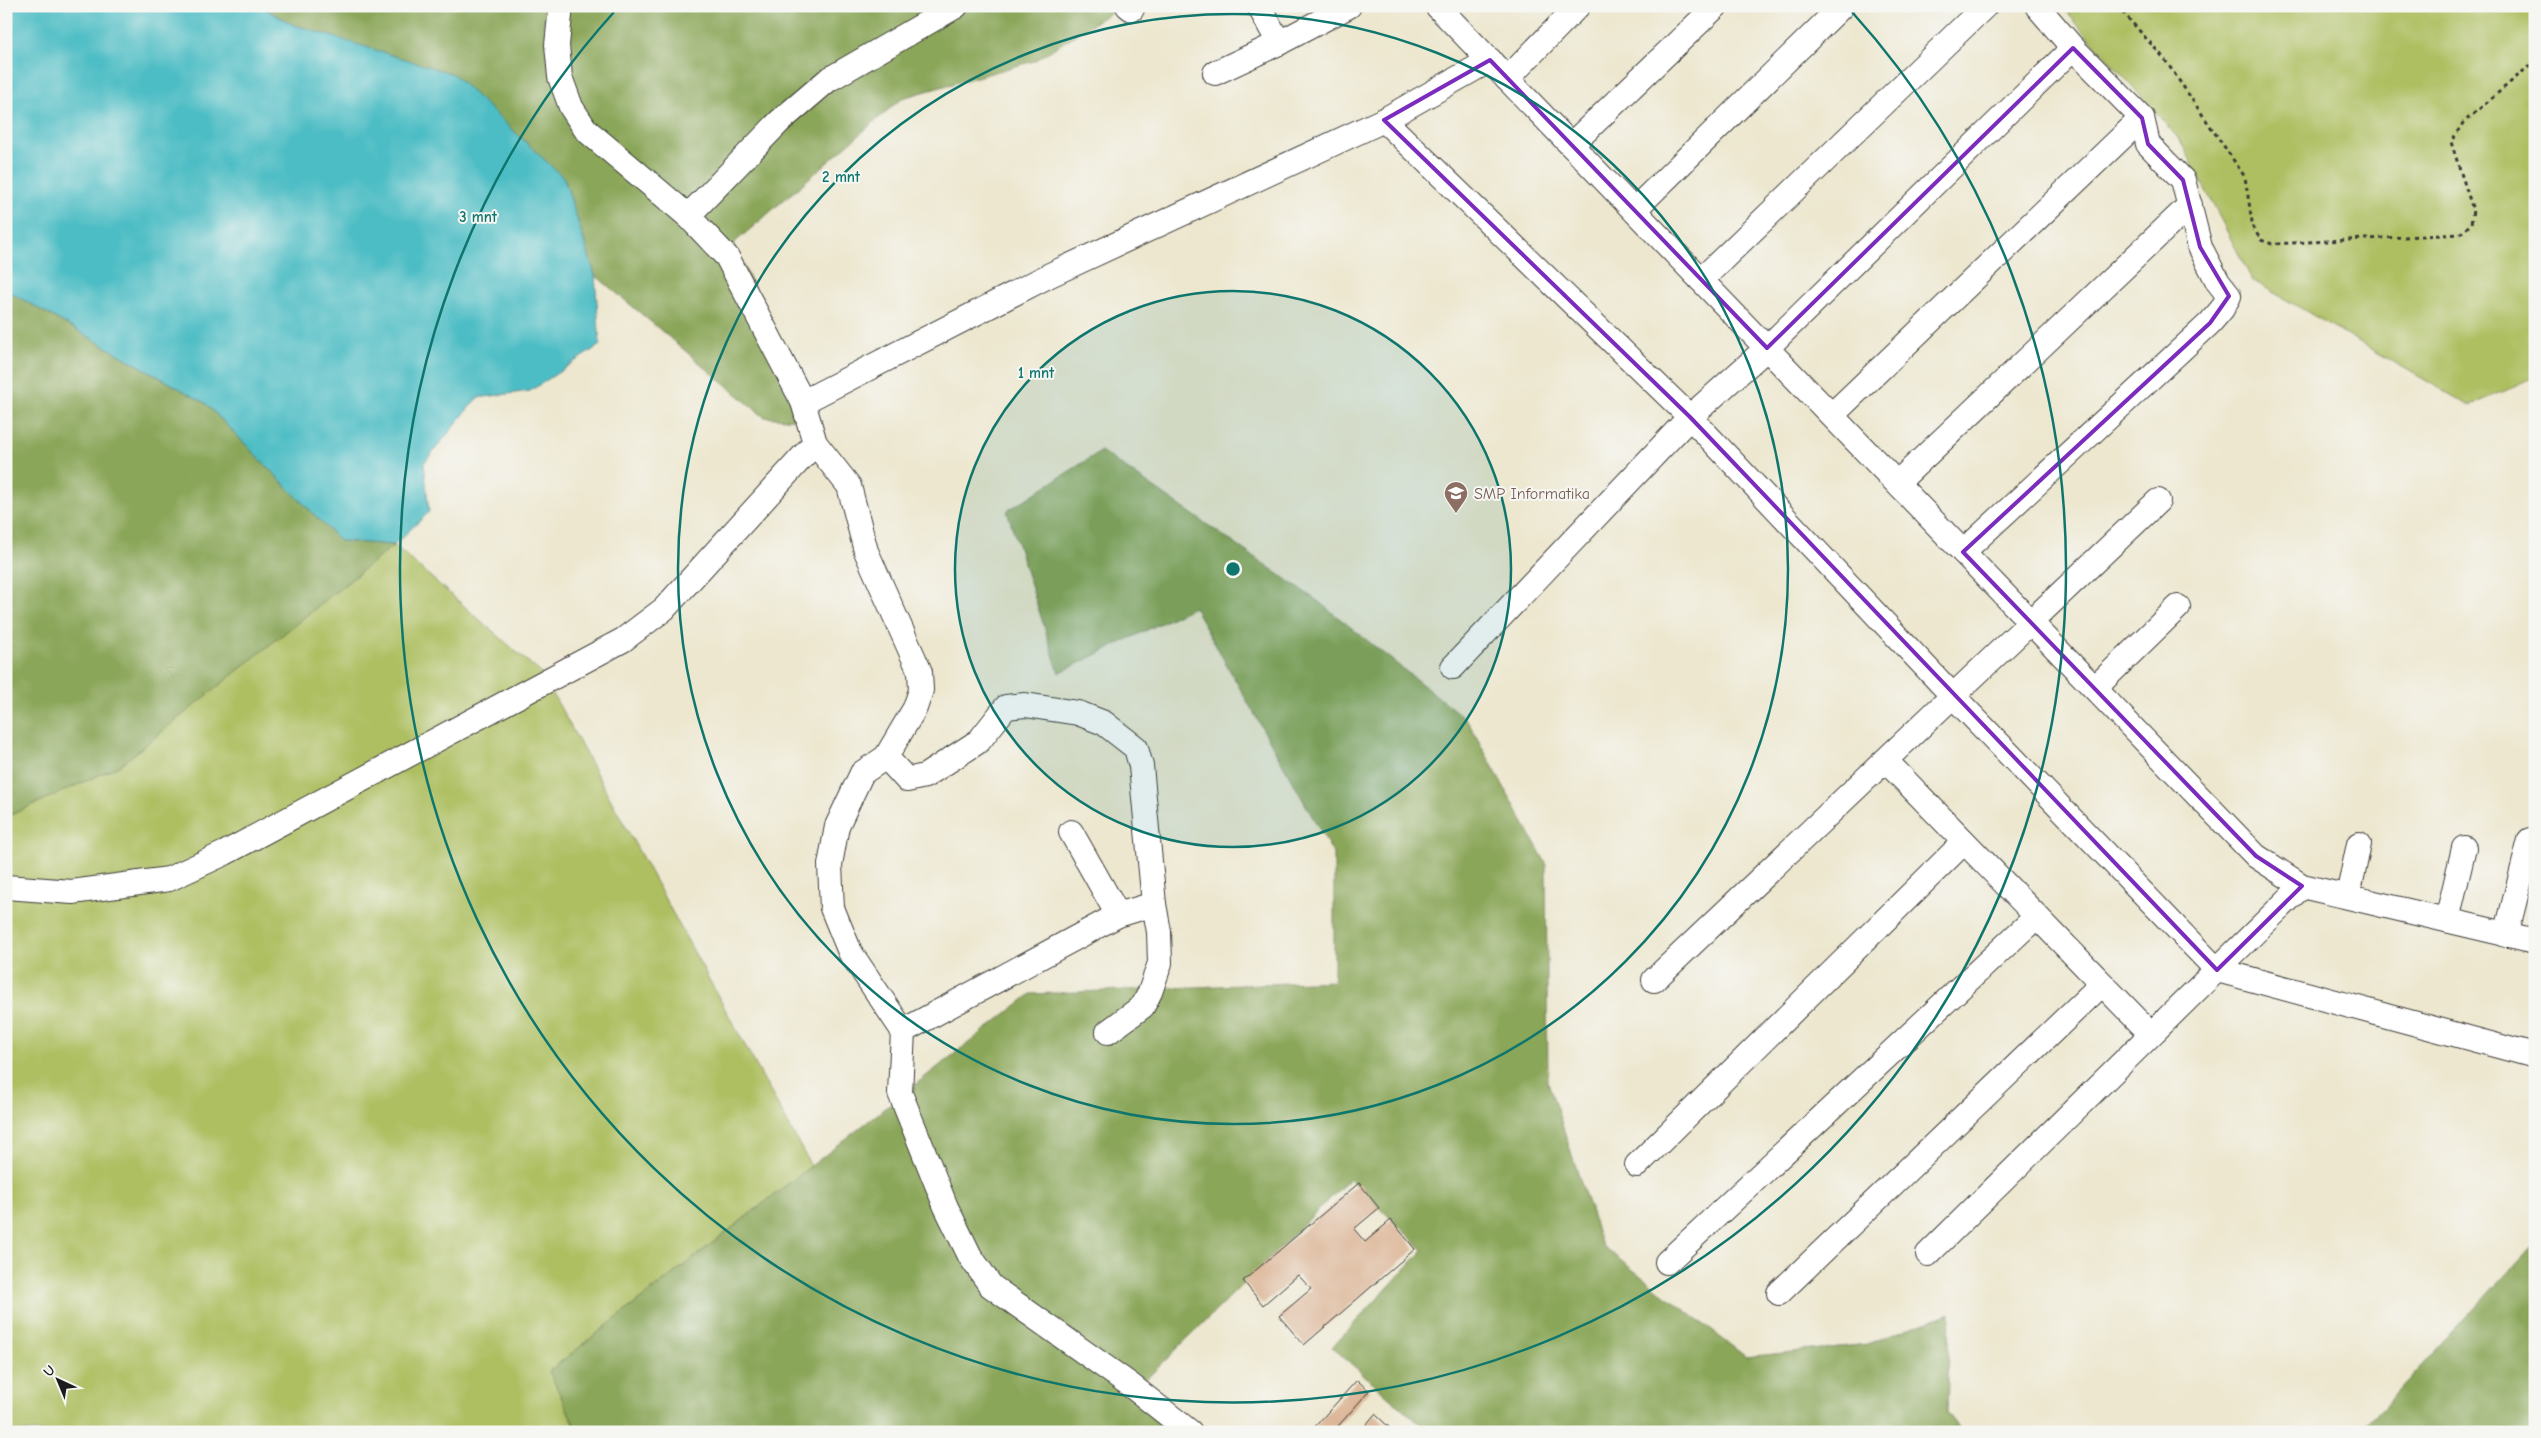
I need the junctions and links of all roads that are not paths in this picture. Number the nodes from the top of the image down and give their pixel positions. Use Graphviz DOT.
graph roads {
  1 [pos="561,6"];
  2 [pos="956,6"];
  3 [pos="1260,6"];
  4 [pos="1349,6"];
  5 [pos="1437,6"];
  6 [pos="1578,6"];
  7 [pos="1716,6"];
  8 [pos="1842,6"];
  9 [pos="1985,6"];
  10 [pos="2037,6"];
  11 [pos="1279,43"];
  12 [pos="2073,48"];
  13 [pos="1490,60"];
  14 [pos="1215,73"];
  15 [pos="1507,79"];
  16 [pos="2142,118"];
  17 [pos="1384,120"];
  18 [pos="1571,145"];
  19 [pos="2190,205"];
  20 [pos="1634,210"];
  21 [pos="688,216"];
  22 [pos="1701,280"];
  23 [pos="1767,348"];
  24 [pos="803,402"];
  25 [pos="1832,415"];
  26 [pos="1690,417"];
  27 [pos="815,443"];
  28 [pos="1897,483"];
  29 [pos="2158,502"];
  30 [pos="1963,552"];
  31 [pos="2178,607"];
  32 [pos="2032,623"];
  33 [pos="1453,667"];
  34 [pos="2095,688"];
  35 [pos="1954,697"];
  36 [pos="886,757"];
  37 [pos="1886,761"];
  38 [pos="1071,832"];
  39 [pos="2530,840"];
  40 [pos="1964,842"];
  41 [pos="2359,844"];
  42 [pos="2464,848"];
  43 [pos="2302,886"];
  44 [pos="6,887"];
  45 [pos="2348,896"];
  46 [pos="1154,904"];
  47 [pos="1118,915"];
  48 [pos="2036,917"];
  49 [pos="2447,920"];
  50 [pos="2506,935"];
  51 [pos="2535,941"];
  52 [pos="2217,970"];
  53 [pos="1654,980"];
  54 [pos="2102,984"];
  55 [pos="903,1031"];
  56 [pos="1108,1032"];
  57 [pos="2152,1034"];
  58 [pos="2535,1056"];
  59 [pos="1637,1165"];
  60 [pos="1928,1254"];
  61 [pos="1667,1262"];
  62 [pos="1779,1294"];
  63 [pos="1190,1432"];
  1 -- 21 [label="street"];
  2 -- 21 [label="street"];
  3 -- 11 [label="street"];
  4 -- 11 [label="street"];
  5 -- 13 [label="street"];
  6 -- 15 [label="street"];
  7 -- 18 [label="street"];
  8 -- 20 [label="street"];
  9 -- 22 [label="street"];
  10 -- 12 [label="street"];
  11 -- 14 [label="street"];
  12 -- 16 [label="street"];
  12 -- 23 [label="street"];
  13 -- 15 [label="street"];
  13 -- 17 [label="street"];
  15 -- 18 [label="street"];
  16 -- 19 [label="street"];
  16 -- 25 [label="street"];
  17 -- 24 [label="street"];
  17 -- 26 [label="street"];
  18 -- 20 [label="street"];
  19 -- 28 [label="street"];
  19 -- 30 [label="street"];
  20 -- 22 [label="street"];
  21 -- 24 [label="street"];
  22 -- 23 [label="street"];
  23 -- 25 [label="street"];
  23 -- 26 [label="street"];
  24 -- 27 [label="street"];
  25 -- 28 [label="street"];
  26 -- 33 [label="street"];
  26 -- 35 [label="street"];
  27 -- 36 [label="street"];
  27 -- 44 [label="street"];
  28 -- 30 [label="street"];
  29 -- 32 [label="street"];
  30 -- 32 [label="street"];
  31 -- 34 [label="street"];
  32 -- 34 [label="street"];
  32 -- 35 [label="street"];
  34 -- 43 [label="street"];
  35 -- 37 [label="street"];
  35 -- 52 [label="street"];
  36 -- 46 [label="street"];
  36 -- 55 [label="street"];
  37 -- 40 [label="street"];
  37 -- 53 [label="street"];
  38 -- 47 [label="street"];
  39 -- 50 [label="street"];
  40 -- 48 [label="street"];
  40 -- 59 [label="street"];
  41 -- 45 [label="street"];
  42 -- 49 [label="street"];
  43 -- 45 [label="street"];
  43 -- 52 [label="street"];
  45 -- 49 [label="street"];
  46 -- 47 [label="street"];
  46 -- 56 [label="street"];
  47 -- 55 [label="street"];
  48 -- 54 [label="street"];
  48 -- 61 [label="street"];
  49 -- 50 [label="street"];
  50 -- 51 [label="street"];
  52 -- 57 [label="street"];
  52 -- 58 [label="street"];
  54 -- 57 [label="street"];
  54 -- 62 [label="street"];
  55 -- 63 [label="street"];
  57 -- 60 [label="street"];
}
